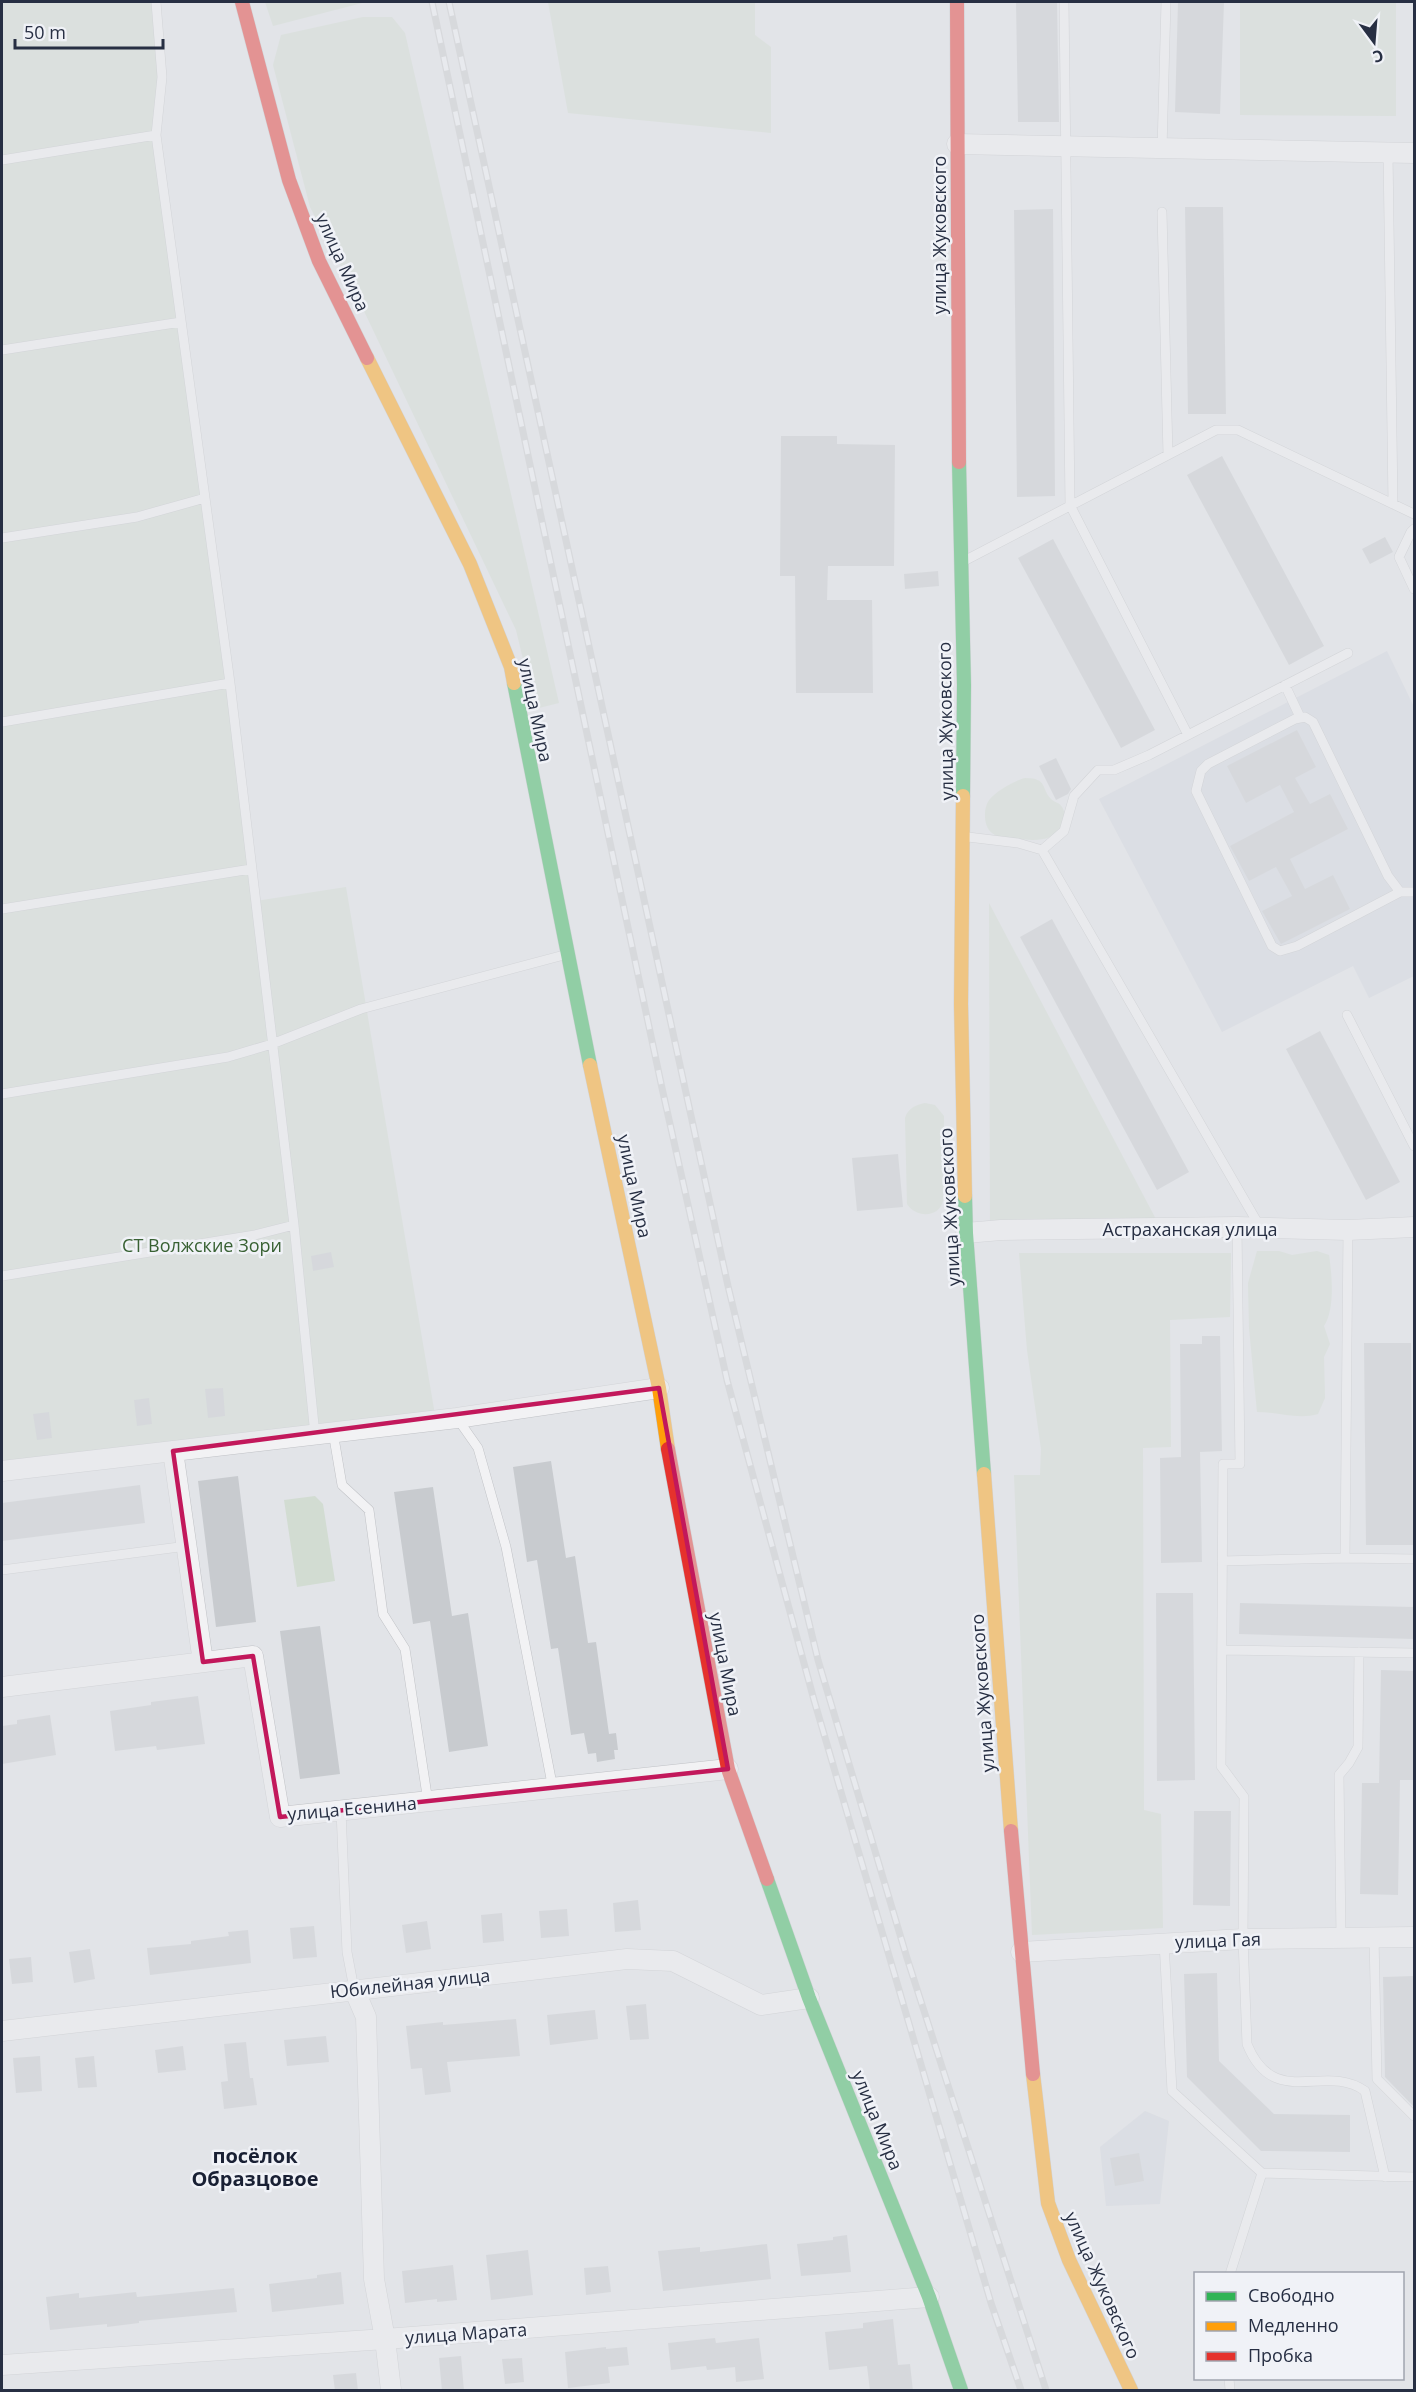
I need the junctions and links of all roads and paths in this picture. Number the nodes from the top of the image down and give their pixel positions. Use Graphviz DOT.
graph roads {
  1 [pos="156,2"];
  2 [pos="242,2"];
  3 [pos="957,2"];
  4 [pos="1064,2"];
  5 [pos="1166,2"];
  6 [pos="156,135"];
  7 [pos="957,144"];
  8 [pos="1064,147"];
  9 [pos="1162,148"];
  10 [pos="1388,153"];
  11 [pos="1414,153"];
  12 [pos="2,160"];
  13 [pos="1162,212"];
  14 [pos="181,322"];
  15 [pos="2,350"];
  16 [pos="1168,455"];
  17 [pos="205,498"];
  18 [pos="1393,504"];
  19 [pos="1070,506"];
  20 [pos="1414,514"];
  21 [pos="1414,529"];
  22 [pos="2,538"];
  23 [pos="960,563"];
  24 [pos="1414,589"];
  25 [pos="1348,653"];
  26 [pos="230,683"];
  27 [pos="1285,685"];
  28 [pos="1300,717"];
  29 [pos="2,722"];
  30 [pos="1188,735"];
  31 [pos="964,837"];
  32 [pos="1042,850"];
  33 [pos="251,869"];
  34 [pos="1400,892"];
  35 [pos="1414,892"];
  36 [pos="2,909"];
  37 [pos="567,954"];
  38 [pos="1347,1015"];
  39 [pos="272,1044"];
  40 [pos="2,1094"];
  41 [pos="1414,1146"];
  42 [pos="294,1225"];
  43 [pos="1237,1227"];
  44 [pos="1414,1227"];
  45 [pos="1262,1229"];
  46 [pos="1348,1230"];
  47 [pos="966,1233"];
  48 [pos="2,1276"];
  49 [pos="659,1388"];
  50 [pos="457,1418"];
  51 [pos="324,1433"];
  52 [pos="173,1451"];
  53 [pos="2,1472"];
  54 [pos="187,1546"];
  55 [pos="1345,1558"];
  56 [pos="1414,1559"];
  57 [pos="1222,1561"];
  58 [pos="2,1570"];
  59 [pos="1222,1650"];
  60 [pos="1359,1652"];
  61 [pos="1414,1653"];
  62 [pos="203,1662"];
  63 [pos="2,1687"];
  64 [pos="728,1769"];
  65 [pos="553,1789"];
  66 [pos="428,1802"];
  67 [pos="341,1811"];
  68 [pos="1374,1937"];
  69 [pos="1414,1937"];
  70 [pos="1341,1938"];
  71 [pos="1243,1939"];
  72 [pos="1164,1942"];
  73 [pos="1021,1953"];
  74 [pos="354,1989"];
  75 [pos="809,1998"];
  76 [pos="2,2031"];
  77 [pos="1414,2116"];
  78 [pos="1262,2173"];
  79 [pos="1385,2177"];
  80 [pos="1414,2177"];
  81 [pos="1231,2272"];
  82 [pos="929,2297"];
  83 [pos="385,2339"];
  84 [pos="2,2365"];
  85 [pos="391,2391"];
  86 [pos="961,2391"];
  87 [pos="1131,2391"];
  1 -- 6 [label="lane"];
  2 -- 37 [label="main road, улица Мира"];
  3 -- 7 [label="main road, улица Жуковского"];
  4 -- 8 [label="lane"];
  5 -- 9 [label="lane"];
  6 -- 12 [label="lane"];
  6 -- 14 [label="lane"];
  7 -- 8 [label="street"];
  7 -- 23 [label="main road, улица Жуковского"];
  8 -- 9 [label="street"];
  8 -- 19 [label="lane"];
  9 -- 10 [label="street"];
  10 -- 11 [label="street"];
  10 -- 18 [label="lane"];
  13 -- 16 [label="lane"];
  14 -- 15 [label="lane"];
  14 -- 17 [label="lane"];
  16 -- 18 [label="lane"];
  16 -- 19 [label="lane"];
  17 -- 22 [label="lane"];
  17 -- 26 [label="lane"];
  18 -- 20 [label="lane"];
  19 -- 23 [label="lane"];
  19 -- 30 [label="lane"];
  21 -- 24 [label="lane"];
  23 -- 31 [label="main road, улица Жуковского"];
  25 -- 27 [label="lane"];
  26 -- 29 [label="lane"];
  26 -- 33 [label="lane"];
  27 -- 28 [label="lane"];
  27 -- 30 [label="lane"];
  28 -- 34 [label="lane"];
  28 -- 34 [label="lane"];
  30 -- 32 [label="lane"];
  31 -- 32 [label="lane"];
  31 -- 47 [label="main road, улица Жуковского"];
  32 -- 45 [label="lane"];
  33 -- 36 [label="lane"];
  33 -- 39 [label="lane"];
  34 -- 35 [label="lane"];
  37 -- 39 [label="lane"];
  37 -- 49 [label="main road, улица Мира"];
  38 -- 41 [label="lane"];
  39 -- 40 [label="lane"];
  39 -- 42 [label="lane"];
  42 -- 48 [label="lane"];
  42 -- 51 [label="lane"];
  43 -- 45 [label="street, Астраханская улица"];
  43 -- 47 [label="street, Астраханская улица"];
  43 -- 57 [label="lane"];
  44 -- 46 [label="street, Астраханская улица"];
  45 -- 46 [label="street, Астраханская улица"];
  46 -- 55 [label="lane"];
  47 -- 73 [label="main road, улица Жуковского"];
  49 -- 50 [label="street"];
  49 -- 64 [label="main road, улица Мира"];
  50 -- 51 [label="street"];
  50 -- 65 [label="lane"];
  51 -- 52 [label="street"];
  51 -- 66 [label="lane"];
  52 -- 53 [label="street"];
  52 -- 54 [label="street"];
  54 -- 58 [label="lane"];
  54 -- 62 [label="street"];
  55 -- 56 [label="lane"];
  55 -- 57 [label="lane"];
  57 -- 59 [label="lane"];
  59 -- 60 [label="lane"];
  59 -- 71 [label="lane"];
  60 -- 61 [label="lane"];
  60 -- 70 [label="lane"];
  62 -- 63 [label="street, улица Есенина"];
  62 -- 67 [label="street, улица Есенина"];
  64 -- 65 [label="street, улица Есенина"];
  64 -- 75 [label="main road, улица Мира"];
  65 -- 66 [label="street, улица Есенина"];
  66 -- 67 [label="street, улица Есенина"];
  67 -- 74 [label="lane"];
  68 -- 69 [label="street, улица Гая"];
  68 -- 70 [label="street, улица Гая"];
  68 -- 77 [label="lane"];
  70 -- 71 [label="street, улица Гая"];
  71 -- 72 [label="street, улица Гая"];
  71 -- 79 [label="lane"];
  72 -- 73 [label="street, улица Гая"];
  72 -- 78 [label="lane"];
  73 -- 87 [label="main road, улица Жуковского"];
  74 -- 75 [label="street, Юбилейная улица"];
  74 -- 76 [label="street, Юбилейная улица"];
  74 -- 83 [label="street"];
  75 -- 82 [label="main road, улица Мира"];
  78 -- 79 [label="lane"];
  78 -- 81 [label="lane"];
  79 -- 80 [label="lane"];
  82 -- 83 [label="street, улица Марата"];
  82 -- 86 [label="main road, улица Мира"];
  83 -- 84 [label="street, улица Марата"];
  83 -- 85 [label="street"];
}
